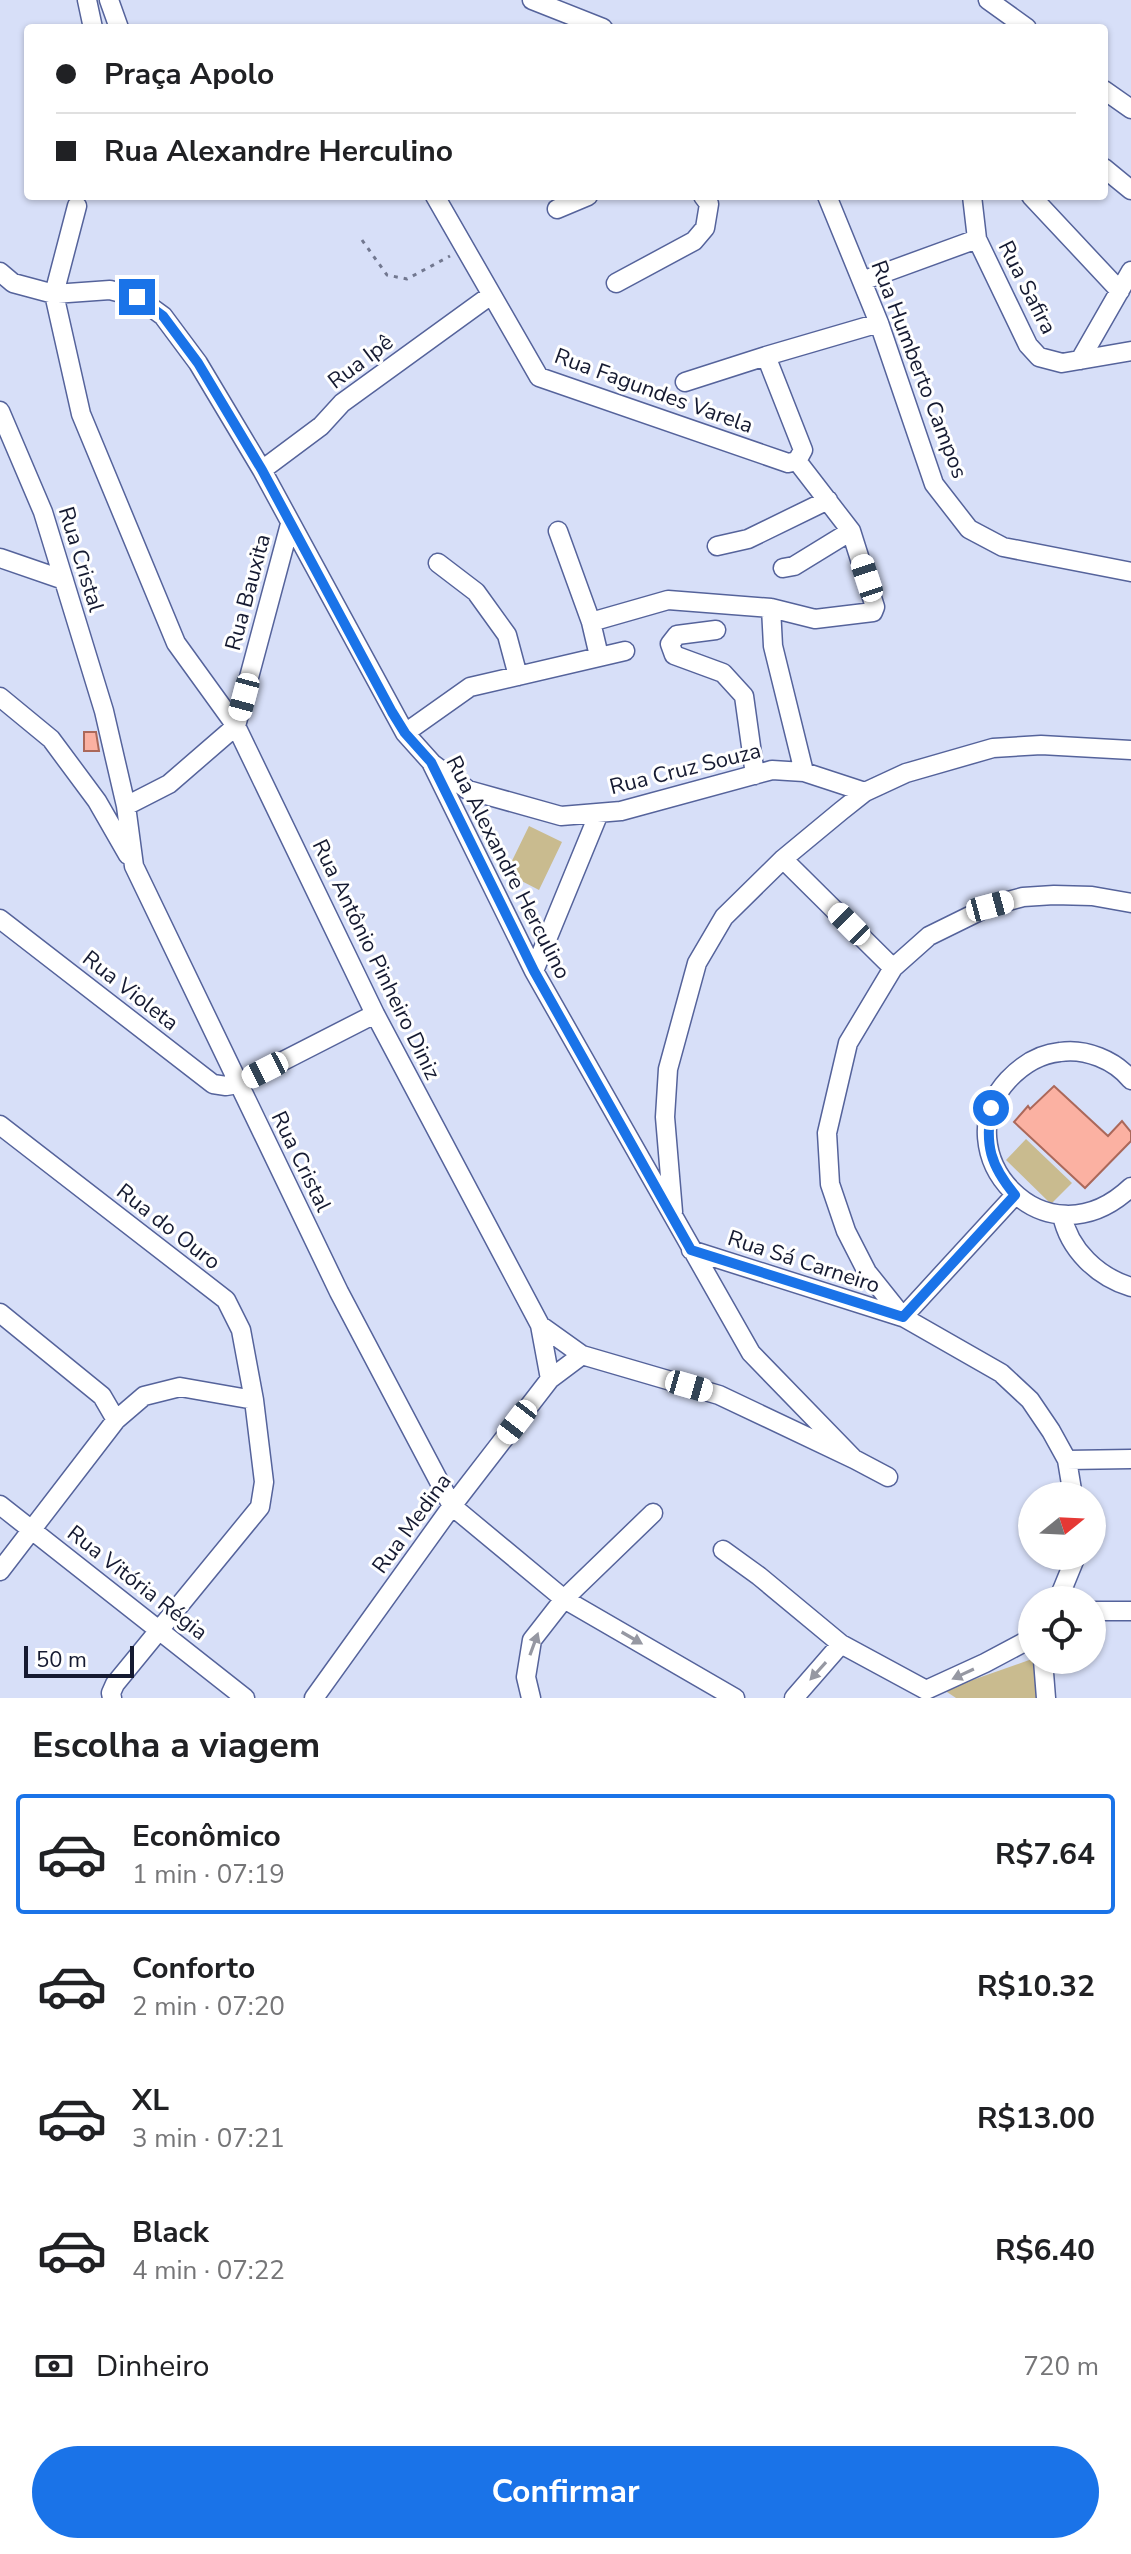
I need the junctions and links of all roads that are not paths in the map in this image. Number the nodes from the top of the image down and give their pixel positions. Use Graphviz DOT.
graph roads {
  1 [pos="87,0"];
  2 [pos="109,0"];
  3 [pos="532,0"];
  4 [pos="988,0"];
  5 [pos="92,24"];
  6 [pos="118,24"];
  7 [pos="593,24"];
  8 [pos="1021,24"];
  9 [pos="1108,93"];
  10 [pos="1131,109"];
  11 [pos="1108,171"];
  12 [pos="1131,190"];
  13 [pos="78,200"];
  14 [pos="437,200"];
  15 [pos="578,200"];
  16 [pos="706,200"];
  17 [pos="829,200"];
  18 [pos="972,200"];
  19 [pos="1035,200"];
  20 [pos="557,209"];
  21 [pos="977,239"];
  22 [pos="1131,271"];
  23 [pos="0,272"];
  24 [pos="862,281"];
  25 [pos="616,283"];
  26 [pos="1120,291"];
  27 [pos="54,294"];
  28 [pos="491,295"];
  29 [pos="879,323"];
  30 [pos="1131,351"];
  31 [pos="766,356"];
  32 [pos="1080,360"];
  33 [pos="685,382"];
  34 [pos="0,411"];
  35 [pos="797,461"];
  36 [pos="262,470"];
  37 [pos="828,500"];
  38 [pos="290,524"];
  39 [pos="558,531"];
  40 [pos="851,531"];
  41 [pos="717,546"];
  42 [pos="0,558"];
  43 [pos="438,563"];
  44 [pos="783,568"];
  45 [pos="1131,572"];
  46 [pos="64,580"];
  47 [pos="771,608"];
  48 [pos="591,622"];
  49 [pos="716,630"];
  50 [pos="625,651"];
  51 [pos="599,656"];
  52 [pos="518,676"];
  53 [pos="0,697"];
  54 [pos="236,726"];
  55 [pos="405,733"];
  56 [pos="1131,750"];
  57 [pos="431,762"];
  58 [pos="804,772"];
  59 [pos="755,775"];
  60 [pos="865,792"];
  61 [pos="126,806"];
  62 [pos="599,813"];
  63 [pos="783,859"];
  64 [pos="134,866"];
  65 [pos="1131,903"];
  66 [pos="0,919"];
  67 [pos="893,968"];
  68 [pos="534,971"];
  69 [pos="375,1014"];
  70 [pos="1130,1074"];
  71 [pos="238,1084"];
  72 [pos="0,1125"];
  73 [pos="1131,1187"];
  74 [pos="1015,1195"];
  75 [pos="1062,1215"];
  76 [pos="673,1218"];
  77 [pos="691,1250"];
  78 [pos="1131,1287"];
  79 [pos="0,1313"];
  80 [pos="903,1317"];
  81 [pos="540,1325"];
  82 [pos="582,1355"];
  83 [pos="550,1379"];
  84 [pos="254,1400"];
  85 [pos="116,1420"];
  86 [pos="854,1459"];
  87 [pos="1131,1459"];
  88 [pos="1067,1460"];
  89 [pos="888,1477"];
  90 [pos="1071,1482"];
  91 [pos="0,1505"];
  92 [pos="452,1506"];
  93 [pos="653,1513"];
  94 [pos="32,1528"];
  95 [pos="723,1550"];
  96 [pos="0,1571"];
  97 [pos="564,1599"];
  98 [pos="1106,1611"];
  99 [pos="1131,1611"];
  100 [pos="160,1629"];
  101 [pos="841,1644"];
  102 [pos="1018,1646"];
  103 [pos="1044,1674"];
  104 [pos="932,1694"];
  105 [pos="317,1697"];
  106 [pos="112,1698"];
  107 [pos="245,1698"];
  108 [pos="531,1698"];
  109 [pos="735,1698"];
  110 [pos="794,1698"];
  111 [pos="1046,1698"];
  1 -- 5 [label="street"];
  2 -- 6 [label="street"];
  3 -- 7 [label="street"];
  4 -- 8 [label="street"];
  9 -- 10 [label="street"];
  11 -- 12 [label="street"];
  13 -- 27 [label="street"];
  14 -- 28 [label="street, Rua Fagundes Varela"];
  15 -- 20 [label="street"];
  16 -- 25 [label="street"];
  17 -- 24 [label="street, Rua Humberto Campos"];
  18 -- 21 [label="street, Rua Safira"];
  19 -- 26 [label="street"];
  21 -- 24 [label="street"];
  21 -- 32 [label="street, Rua Safira"];
  22 -- 26 [label="street, Rua Safira"];
  23 -- 27 [label="street, Rua Alexandre Herculino"];
  24 -- 29 [label="street, Rua Humberto Campos"];
  26 -- 32 [label="street, Rua Safira"];
  27 -- 36 [label="street, Rua Alexandre Herculino"];
  27 -- 54 [label="street, Rua Antônio Pinheiro Diniz"];
  28 -- 35 [label="street, Rua Fagundes Varela"];
  28 -- 36 [label="street, Rua Ipê"];
  29 -- 31 [label="street, Rua Fagundes Varela"];
  29 -- 45 [label="street, Rua Humberto Campos"];
  30 -- 32 [label="street, Rua Safira"];
  31 -- 33 [label="street, Rua Fagundes Varela"];
  31 -- 35 [label="street, Rua Fagundes Varela"];
  34 -- 46 [label="street, Rua Cristal"];
  35 -- 37 [label="street"];
  36 -- 38 [label="street, Rua Alexandre Herculino"];
  37 -- 40 [label="street"];
  37 -- 41 [label="street"];
  38 -- 54 [label="street, Rua Bauxita"];
  38 -- 55 [label="street, Rua Alexandre Herculino"];
  39 -- 48 [label="street"];
  40 -- 44 [label="street"];
  40 -- 47 [label="street"];
  42 -- 46 [label="street"];
  43 -- 52 [label="street"];
  46 -- 61 [label="street, Rua Cristal"];
  47 -- 48 [label="street"];
  47 -- 58 [label="street"];
  48 -- 51 [label="street"];
  49 -- 59 [label="street"];
  50 -- 51 [label="street"];
  51 -- 52 [label="street"];
  52 -- 55 [label="street"];
  53 -- 64 [label="street"];
  54 -- 61 [label="street"];
  54 -- 69 [label="street, Rua Antônio Pinheiro Diniz"];
  55 -- 57 [label="street, Rua Alexandre Herculino"];
  56 -- 60 [label="street"];
  57 -- 62 [label="street, Rua Cruz Souza"];
  57 -- 68 [label="street, Rua Alexandre Herculino"];
  58 -- 59 [label="street, Rua Cruz Souza"];
  58 -- 60 [label="street, Rua Cruz Souza"];
  59 -- 62 [label="street, Rua Cruz Souza"];
  60 -- 63 [label="street"];
  61 -- 64 [label="street, Rua Cristal"];
  62 -- 68 [label="street"];
  63 -- 67 [label="street"];
  63 -- 76 [label="street"];
  64 -- 71 [label="street, Rua Cristal"];
  65 -- 67 [label="street"];
  66 -- 71 [label="street, Rua Violeta"];
  67 -- 80 [label="street"];
  68 -- 76 [label="street, Rua Alexandre Herculino"];
  69 -- 71 [label="street"];
  69 -- 81 [label="street, Rua Antônio Pinheiro Diniz"];
  70 -- 74 [label="street"];
  71 -- 92 [label="street, Rua Cristal"];
  72 -- 84 [label="street, Rua do Ouro"];
  73 -- 75 [label="street"];
  74 -- 75 [label="street"];
  74 -- 80 [label="street"];
  75 -- 78 [label="street"];
  76 -- 77 [label="street, Rua Alexandre Herculino"];
  77 -- 80 [label="street, Rua Sá Carneiro"];
  77 -- 86 [label="street, Rua Alexandre Herculino"];
  79 -- 85 [label="street"];
  80 -- 88 [label="street"];
  81 -- 82 [label="street, Rua Antônio Pinheiro Diniz"];
  81 -- 83 [label="street"];
  82 -- 83 [label="street, Rua Medina"];
  82 -- 86 [label="street, Rua Antônio Pinheiro Diniz"];
  83 -- 92 [label="street, Rua Medina"];
  84 -- 85 [label="street"];
  84 -- 100 [label="street, Rua do Ouro"];
  85 -- 94 [label="street"];
  86 -- 89 [label="street, Rua Alexandre Herculino"];
  87 -- 88 [label="street"];
  88 -- 90 [label="street"];
  91 -- 94 [label="street, Rua Vitória Régia"];
  92 -- 97 [label="street, Rua Cristal"];
  92 -- 105 [label="street, Rua Medina"];
  93 -- 97 [label="street"];
  94 -- 96 [label="street"];
  94 -- 100 [label="street, Rua Vitória Régia"];
  95 -- 101 [label="street"];
  108 -- 97 [label="street, one-way"];
  97 -- 109 [label="street, Rua Cristal, one-way"];
  98 -- 99 [label="street"];
  100 -- 106 [label="street, Rua do Ouro"];
  100 -- 107 [label="street, Rua Vitória Régia"];
  101 -- 104 [label="street"];
  101 -- 110 [label="street, one-way"];
  102 -- 104 [label="street, one-way"];
  103 -- 111 [label="street"];
}
